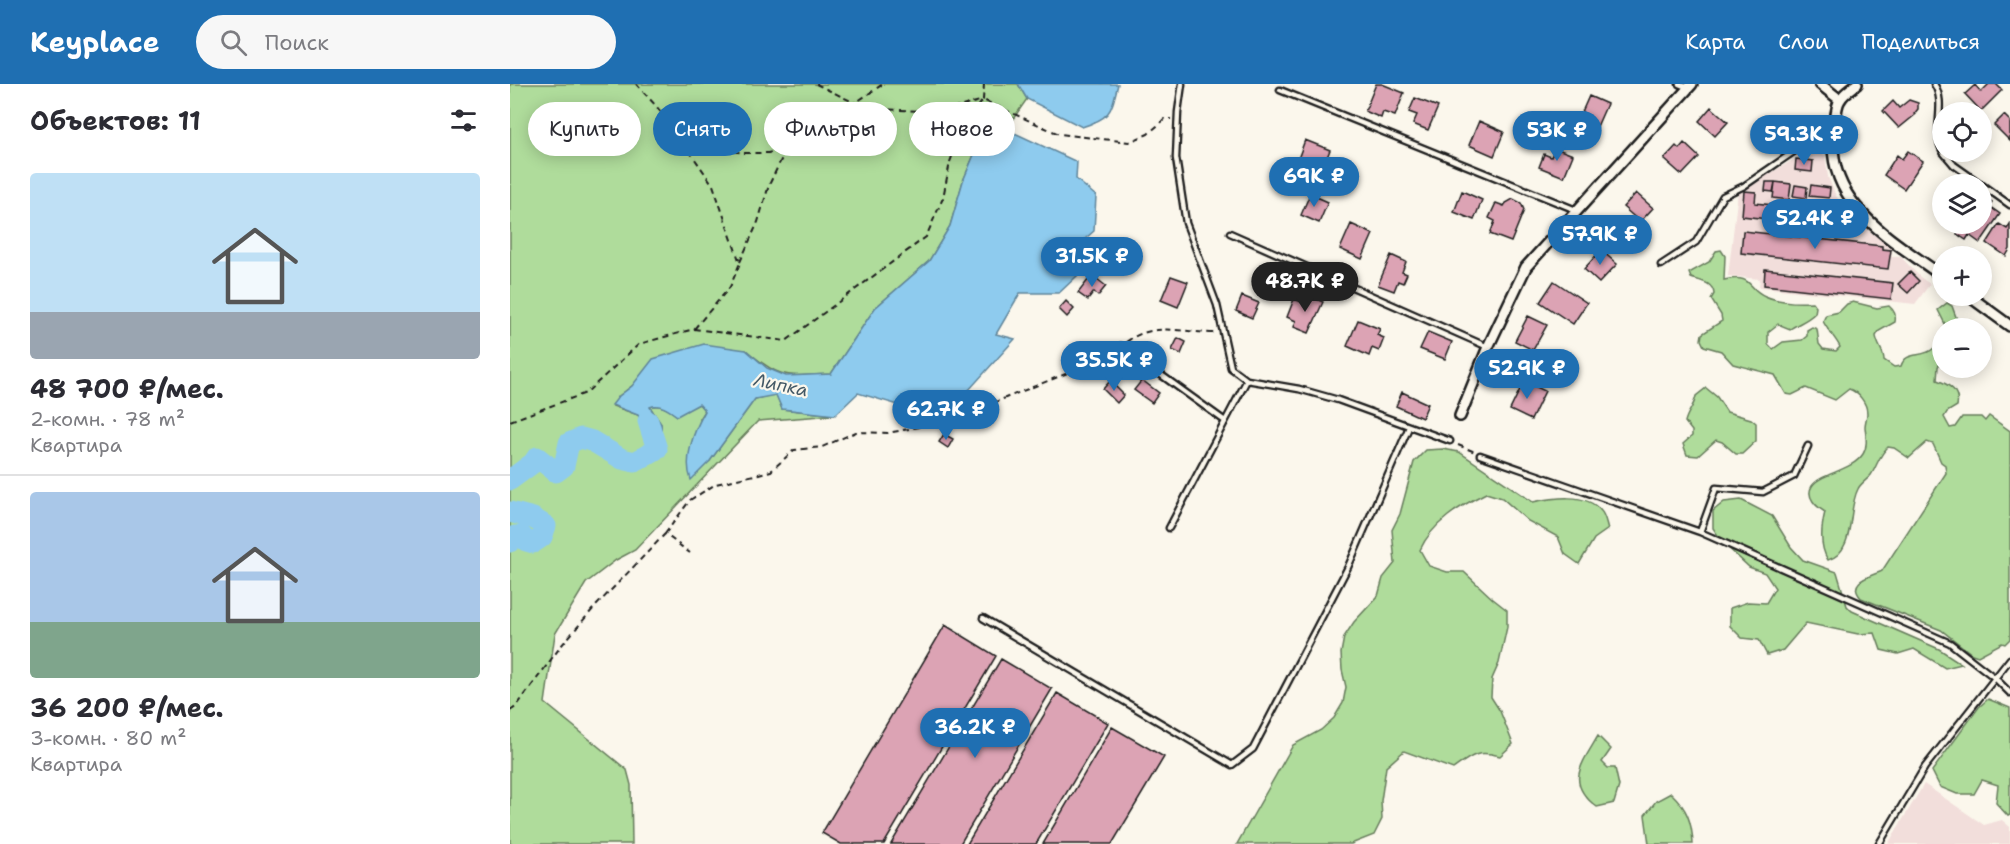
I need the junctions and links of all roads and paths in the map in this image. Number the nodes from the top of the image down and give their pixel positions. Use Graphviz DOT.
graph roads {
  1 [pos="636,84"];
  2 [pos="816,84"];
  3 [pos="883,84"];
  4 [pos="984,84"];
  5 [pos="1182,84"];
  6 [pos="1679,84"];
  7 [pos="1820,84"];
  8 [pos="1857,84"];
  9 [pos="1934,84"];
  10 [pos="1690,86"];
  11 [pos="1280,90"];
  12 [pos="983,100"];
  13 [pos="1840,100"];
  14 [pos="853,102"];
  15 [pos="856,102"];
  16 [pos="1939,102"];
  17 [pos="653,103"];
  18 [pos="897,110"];
  19 [pos="1177,118"];
  20 [pos="1836,122"];
  21 [pos="693,156"];
  22 [pos="785,156"];
  23 [pos="1952,162"];
  24 [pos="1966,174"];
  25 [pos="1992,193"];
  26 [pos="2010,205"];
  27 [pos="1576,210"];
  28 [pos="1230,233"];
  29 [pos="740,263"];
  30 [pos="1661,265"];
  31 [pos="1932,269"];
  32 [pos="1983,306"];
  33 [pos="2010,326"];
  34 [pos="694,329"];
  35 [pos="1225,333"];
  36 [pos="1122,346"];
  37 [pos="1488,347"];
  38 [pos="1247,380"];
  39 [pos="1460,416"];
  40 [pos="510,421"];
  41 [pos="1226,421"];
  42 [pos="1409,427"];
  43 [pos="1450,441"];
  44 [pos="1808,446"];
  45 [pos="1480,455"];
  46 [pos="1169,528"];
  47 [pos="1700,532"];
  48 [pos="664,534"];
  49 [pos="690,553"];
  50 [pos="983,618"];
  51 [pos="2010,659"];
  52 [pos="1995,678"];
  53 [pos="2010,693"];
  54 [pos="510,711"];
  55 [pos="1879,844"];
  1 -- 17 [label="path"];
  2 -- 14 [label="path"];
  3 -- 15 [label="path"];
  4 -- 12 [label="path"];
  5 -- 19 [label="lane"];
  6 -- 10 [label="lane"];
  7 -- 13 [label="street"];
  8 -- 13 [label="street"];
  9 -- 16 [label="lane"];
  10 -- 27 [label="street"];
  11 -- 27 [label="lane"];
  12 -- 18 [label="path"];
  12 -- 19 [label="path"];
  12 -- 34 [label="path"];
  13 -- 20 [label="street"];
  19 -- 35 [label="lane"];
  20 -- 30 [label="lane"];
  20 -- 31 [label="street"];
  21 -- 29 [label="path"];
  22 -- 29 [label="path"];
  23 -- 24 [label="lane"];
  25 -- 26 [label="lane"];
  27 -- 37 [label="street"];
  28 -- 37 [label="lane"];
  29 -- 34 [label="path"];
  32 -- 33 [label="street"];
  34 -- 40 [label="path"];
  35 -- 36 [label="path"];
  35 -- 38 [label="lane"];
  36 -- 41 [label="lane"];
  36 -- 48 [label="path"];
  37 -- 39 [label="street"];
  38 -- 41 [label="lane"];
  38 -- 42 [label="lane"];
  41 -- 46 [label="lane"];
  42 -- 43 [label="lane"];
  42 -- 50 [label="lane"];
  43 -- 45 [label="path"];
  44 -- 47 [label="lane"];
  45 -- 47 [label="lane"];
  47 -- 52 [label="lane"];
  48 -- 49 [label="path"];
  48 -- 54 [label="path"];
  51 -- 52 [label="lane"];
  52 -- 53 [label="lane"];
  52 -- 55 [label="lane"];
}
